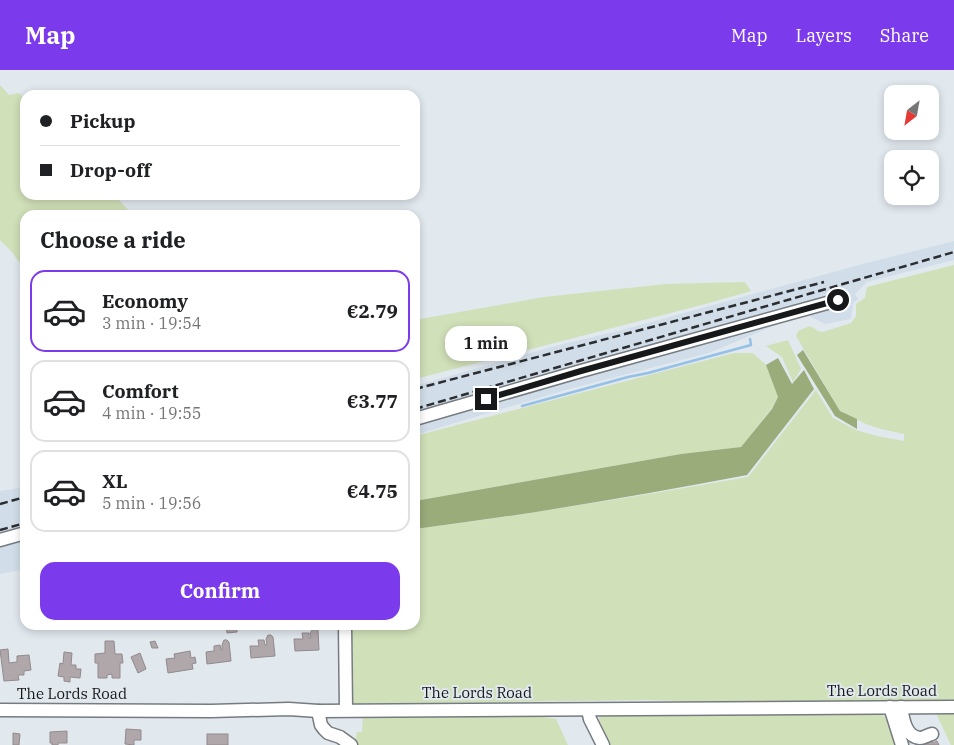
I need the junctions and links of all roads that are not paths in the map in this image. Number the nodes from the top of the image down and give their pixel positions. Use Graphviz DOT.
graph roads {
  1 [pos="838,300"];
  2 [pos="420,418"];
  3 [pos="20,534"];
  4 [pos="0,540"];
  5 [pos="345,630"];
  6 [pos="896,707"];
  7 [pos="954,707"];
  8 [pos="0,710"];
  9 [pos="346,710"];
  10 [pos="588,710"];
  11 [pos="318,711"];
  12 [pos="932,734"];
  13 [pos="351,745"];
  14 [pos="603,745"];
  15 [pos="902,745"];
  1 -- 2 [label="street"];
  3 -- 4 [label="street"];
  5 -- 9 [label="street"];
  6 -- 7 [label="street, The Lords Road"];
  6 -- 10 [label="street, The Lords Road"];
  6 -- 12 [label="street"];
  6 -- 15 [label="street"];
  8 -- 11 [label="street, The Lords Road"];
  9 -- 10 [label="street, The Lords Road"];
  9 -- 11 [label="street, The Lords Road"];
  10 -- 14 [label="street"];
  11 -- 13 [label="street"];
}
